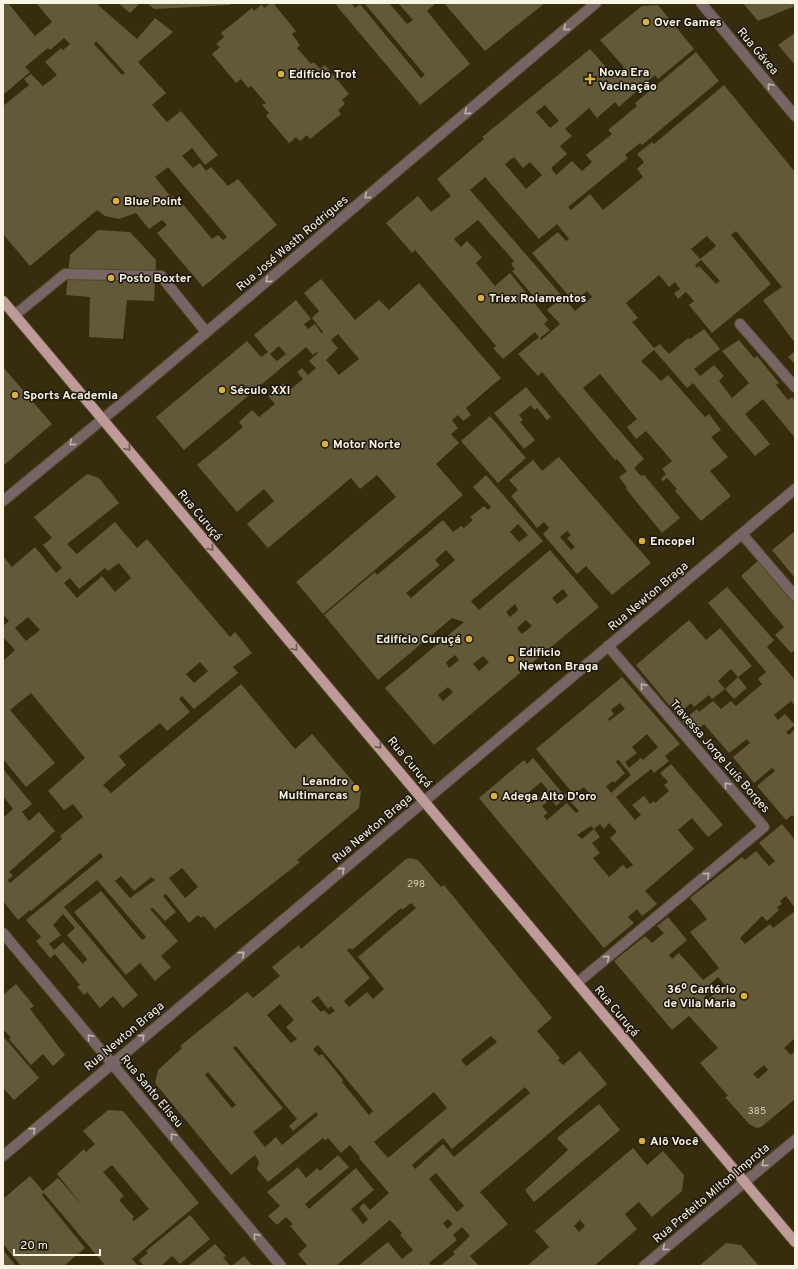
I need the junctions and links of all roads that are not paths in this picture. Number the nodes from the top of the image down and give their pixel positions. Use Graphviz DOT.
graph roads {
  1 [pos="596,3"];
  2 [pos="701,3"];
  3 [pos="795,116"];
  4 [pos="3,301"];
  5 [pos="15,315"];
  6 [pos="740,324"];
  7 [pos="206,332"];
  8 [pos="795,387"];
  9 [pos="102,419"];
  10 [pos="795,489"];
  11 [pos="3,501"];
  12 [pos="742,534"];
  13 [pos="795,596"];
  14 [pos="608,646"];
  15 [pos="425,801"];
  16 [pos="3,933"];
  17 [pos="578,984"];
  18 [pos="111,1063"];
  19 [pos="795,1140"];
  20 [pos="3,1156"];
  21 [pos="743,1181"];
  22 [pos="795,1242"];
  23 [pos="281,1266"];
  24 [pos="644,1266"];
  1 -- 7 [label="street, Rua José Wasth Rodrigues, one-way"];
  3 -- 2 [label="street, Rua Gávea, one-way"];
  4 -- 5 [label="main road, Rua Curuçá"];
  5 -- 7 [label="street"];
  5 -- 9 [label="main road, Rua Curuçá"];
  6 -- 8 [label="street"];
  7 -- 9 [label="street, Rua José Wasth Rodrigues"];
  9 -- 11 [label="street, Rua José Wasth Rodrigues, one-way"];
  9 -- 15 [label="main road, Rua Curuçá, one-way"];
  10 -- 12 [label="street, Rua Newton Braga"];
  12 -- 13 [label="street"];
  12 -- 14 [label="street, Rua Newton Braga"];
  14 -- 15 [label="street, Rua Newton Braga"];
  17 -- 14 [label="street, Travessa Jorge Luís Borges, one-way"];
  15 -- 17 [label="main road, Rua Curuçá"];
  18 -- 15 [label="street, Rua Newton Braga, one-way"];
  18 -- 16 [label="street, Rua Santo Eliseu, one-way"];
  17 -- 21 [label="main road, Rua Curuçá"];
  20 -- 18 [label="street, Rua Newton Braga, one-way"];
  23 -- 18 [label="street, Rua Santo Eliseu, one-way"];
  19 -- 21 [label="street, Rua Prefeito Milton Improta, one-way"];
  21 -- 22 [label="main road, Rua Curuçá"];
  21 -- 24 [label="street, Rua Prefeito Milton Improta, one-way"];
}
